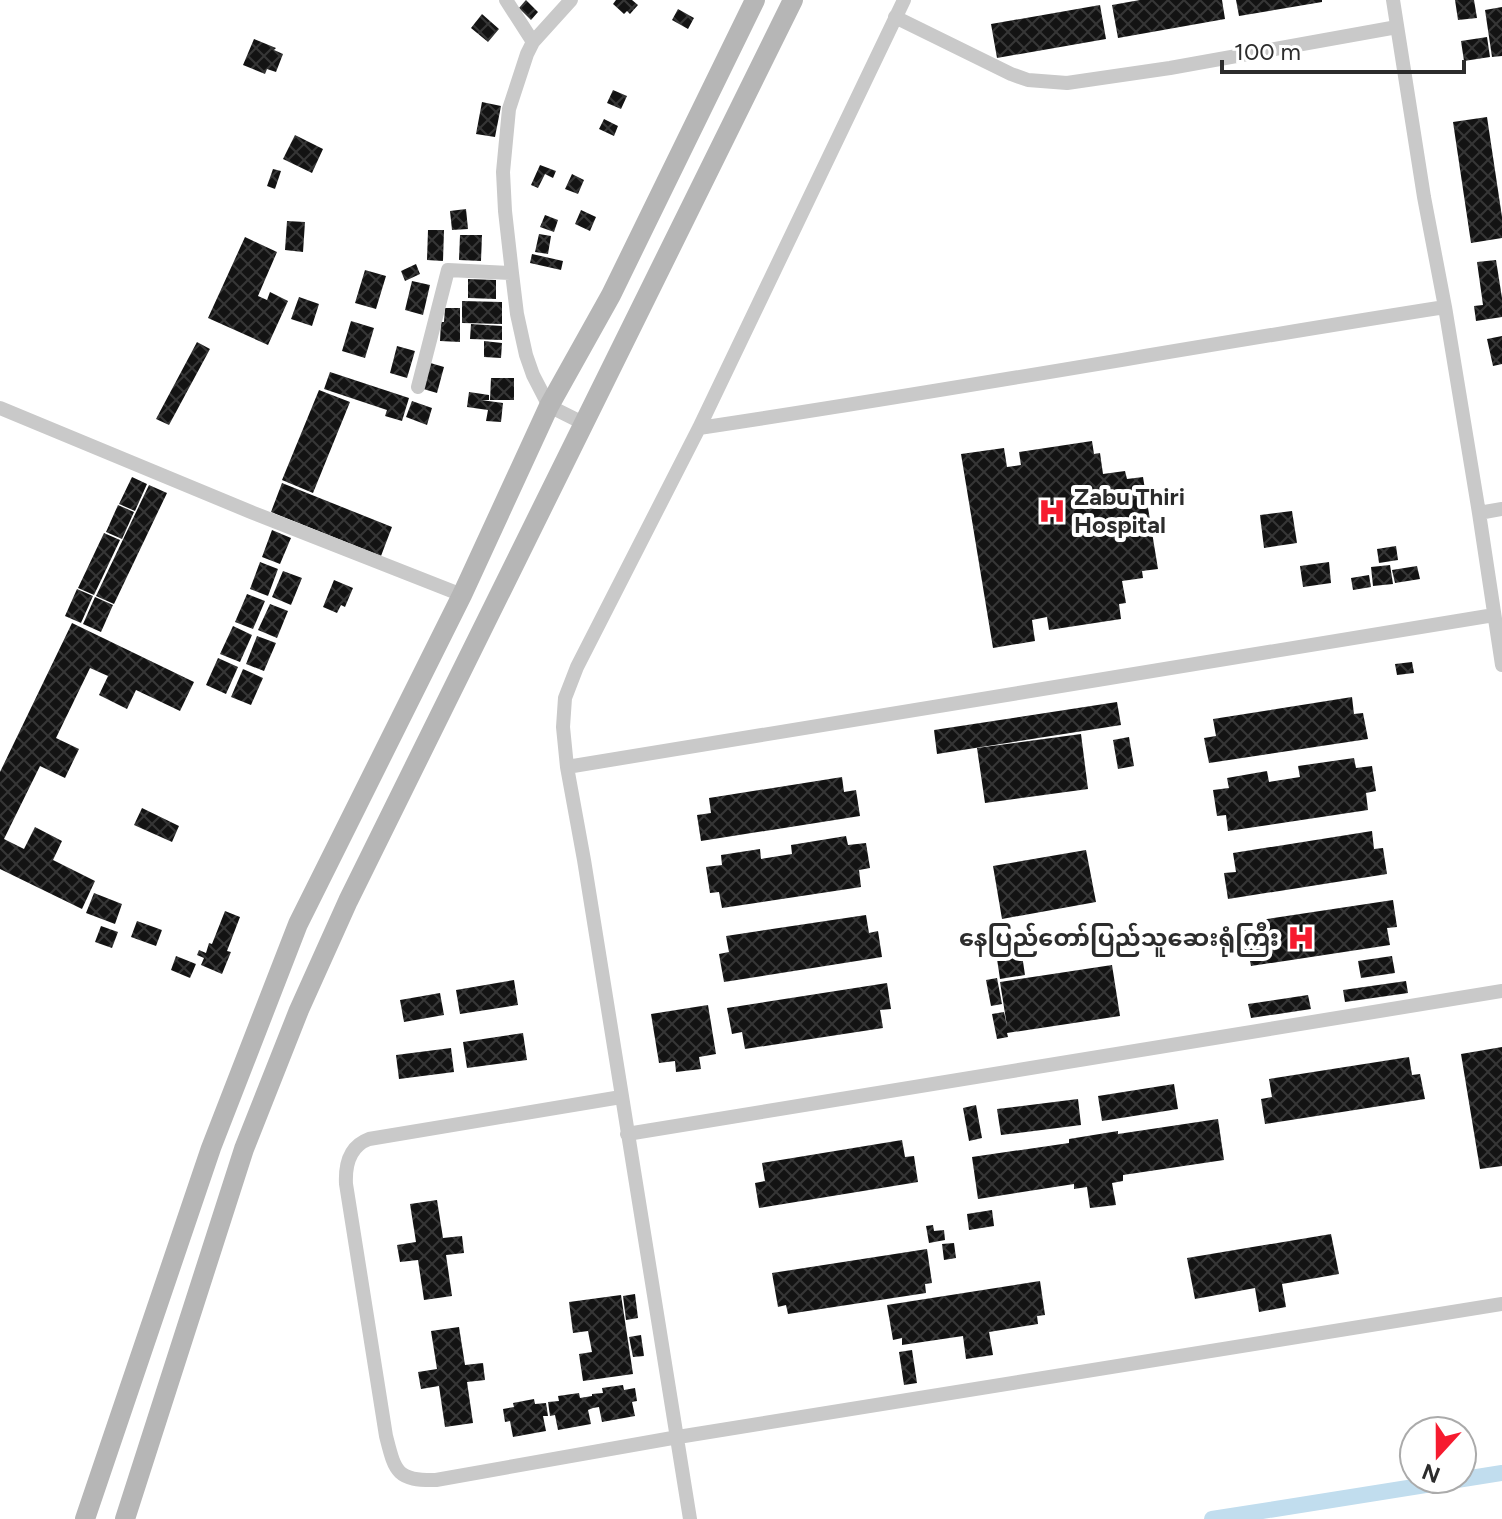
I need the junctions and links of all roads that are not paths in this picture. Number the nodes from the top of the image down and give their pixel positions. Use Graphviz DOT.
graph roads {
  1 [pos="506,0"];
  2 [pos="571,0"];
  3 [pos="755,0"];
  4 [pos="793,0"];
  5 [pos="904,0"];
  6 [pos="1393,0"];
  7 [pos="895,17"];
  8 [pos="1397,27"];
  9 [pos="533,42"];
  10 [pos="512,273"];
  11 [pos="1445,307"];
  12 [pos="418,387"];
  13 [pos="549,406"];
  14 [pos="0,408"];
  15 [pos="583,423"];
  16 [pos="699,428"];
  17 [pos="1502,509"];
  18 [pos="1479,513"];
  19 [pos="462,595"];
  20 [pos="1494,615"];
  21 [pos="1502,665"];
  22 [pos="567,767"];
  23 [pos="1502,991"];
  24 [pos="621,1097"];
  25 [pos="627,1134"];
  26 [pos="1502,1304"];
  27 [pos="678,1437"];
  28 [pos="85,1519"];
  29 [pos="125,1519"];
  30 [pos="690,1519"];
  1 -- 9 [label="street"];
  2 -- 9 [label="street"];
  3 -- 13 [label="main road"];
  4 -- 15 [label="main road"];
  5 -- 7 [label="street"];
  6 -- 8 [label="street"];
  7 -- 8 [label="street"];
  7 -- 16 [label="street"];
  8 -- 11 [label="street"];
  9 -- 10 [label="street"];
  10 -- 12 [label="street"];
  10 -- 13 [label="street"];
  11 -- 16 [label="street"];
  11 -- 18 [label="street"];
  13 -- 15 [label="street"];
  13 -- 19 [label="main road"];
  14 -- 19 [label="street"];
  15 -- 29 [label="main road"];
  16 -- 22 [label="street"];
  17 -- 18 [label="street"];
  18 -- 20 [label="street"];
  19 -- 28 [label="main road"];
  20 -- 21 [label="street"];
  20 -- 22 [label="street"];
  22 -- 24 [label="street"];
  23 -- 25 [label="street"];
  24 -- 25 [label="street"];
  24 -- 27 [label="street"];
  25 -- 27 [label="street"];
  26 -- 27 [label="street"];
  27 -- 30 [label="street"];
}
